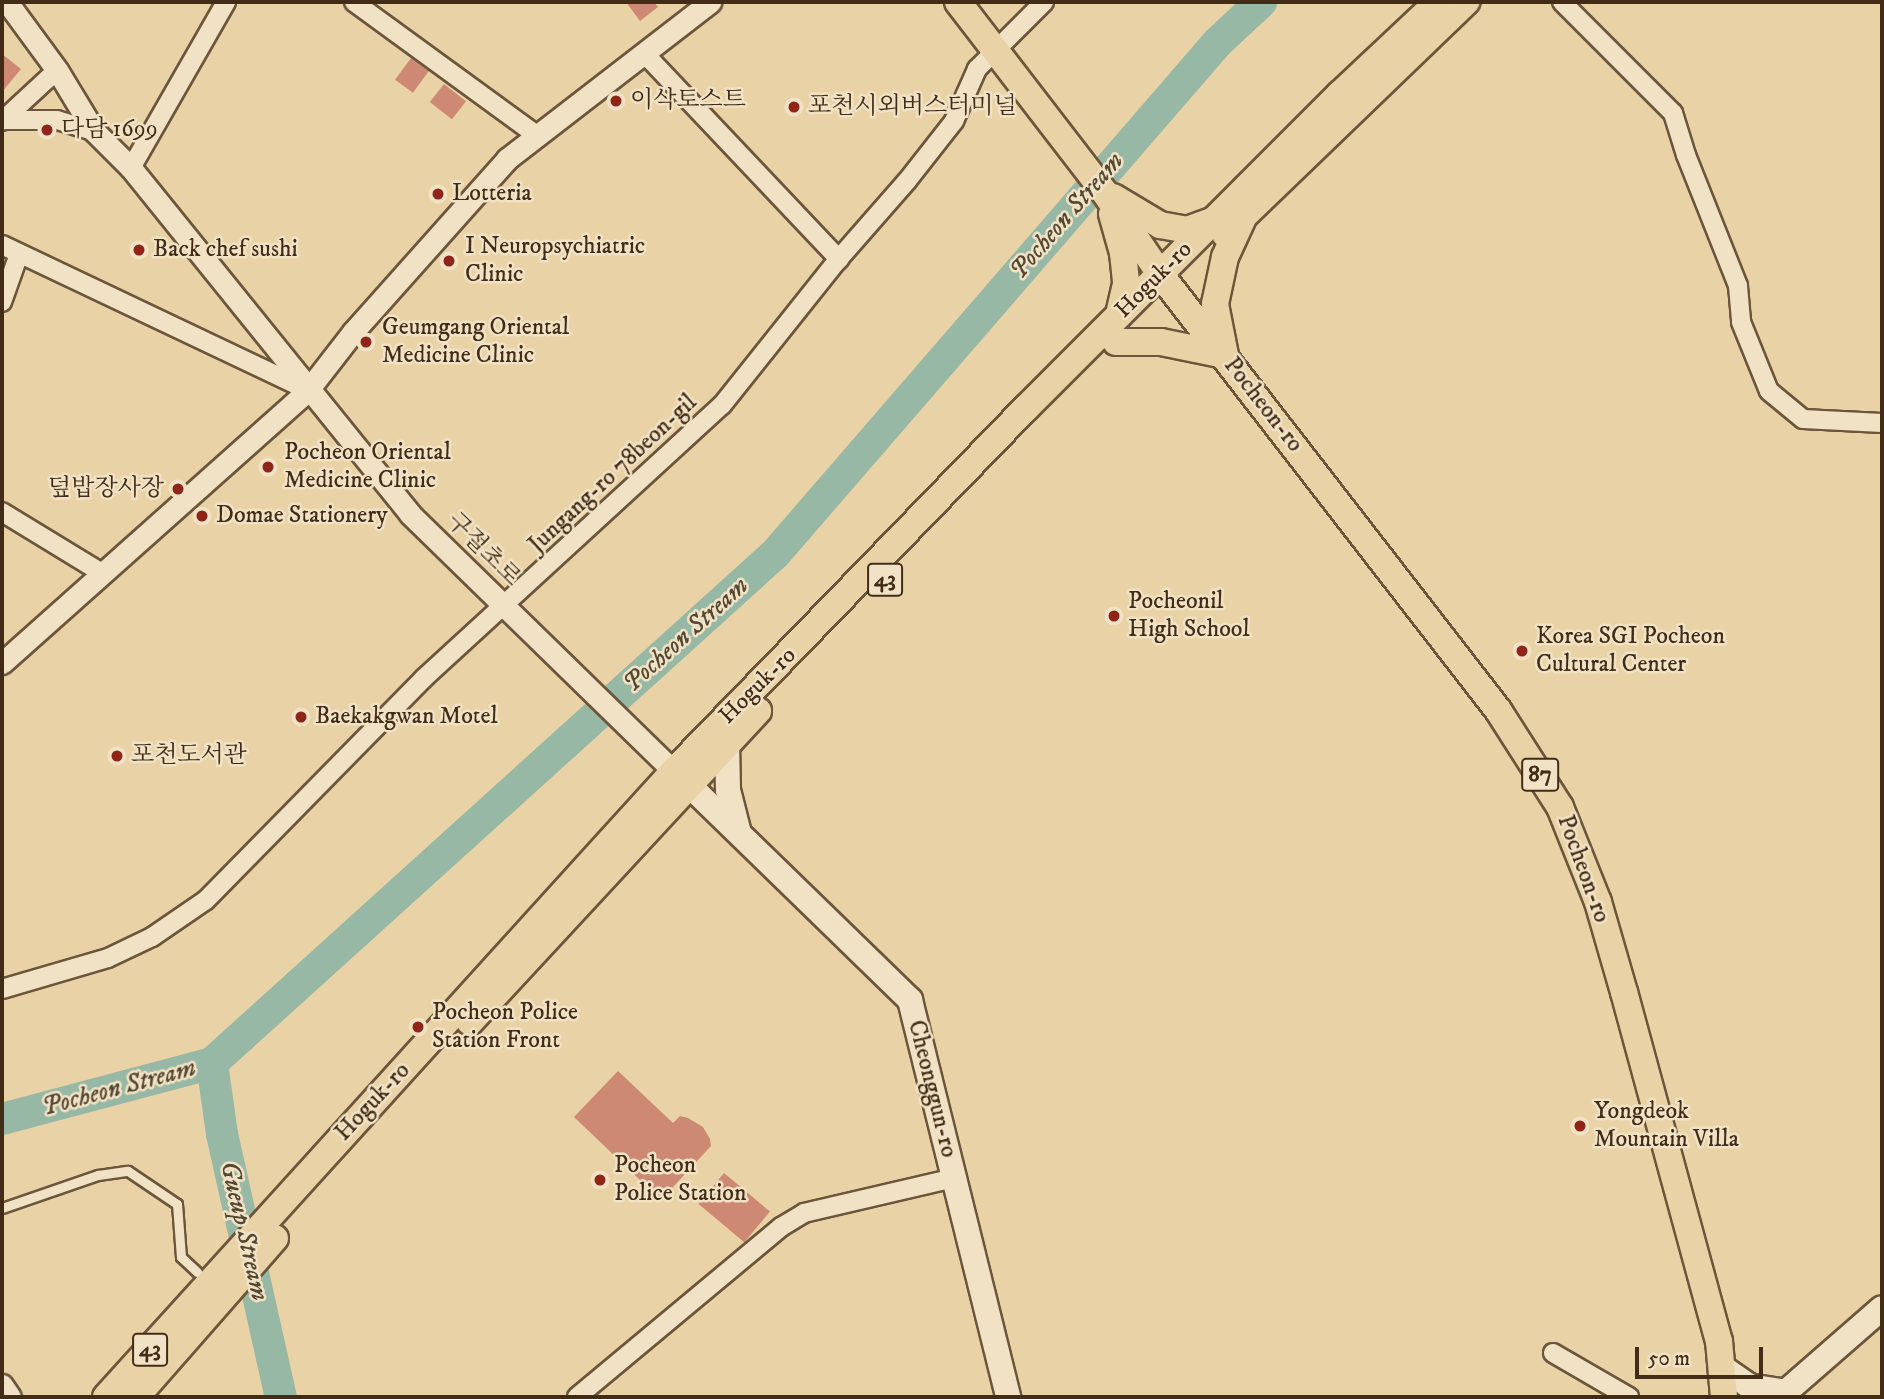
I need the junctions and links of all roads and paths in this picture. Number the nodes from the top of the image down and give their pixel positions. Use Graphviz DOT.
graph roads {
  1 [pos="7,2"];
  2 [pos="226,2"];
  3 [pos="354,2"];
  4 [pos="710,2"];
  5 [pos="958,2"];
  6 [pos="1044,2"];
  7 [pos="1438,2"];
  8 [pos="1466,2"];
  9 [pos="1562,2"];
  10 [pos="995,50"];
  11 [pos="645,53"];
  12 [pos="57,70"];
  13 [pos="2,120"];
  14 [pos="94,131"];
  15 [pos="538,136"];
  16 [pos="131,168"];
  17 [pos="1105,193"];
  18 [pos="1243,217"];
  19 [pos="1215,219"];
  20 [pos="2,245"];
  21 [pos="19,254"];
  22 [pos="839,259"];
  23 [pos="1160,271"];
  24 [pos="2,302"];
  25 [pos="1119,315"];
  26 [pos="1116,342"];
  27 [pos="1225,355"];
  28 [pos="308,390"];
  29 [pos="1882,423"];
  30 [pos="2,512"];
  31 [pos="102,573"];
  32 [pos="509,612"];
  33 [pos="2,663"];
  34 [pos="727,743"];
  35 [pos="672,771"];
  36 [pos="739,834"];
  37 [pos="2,989"];
  38 [pos="954,1178"];
  39 [pos="2,1208"];
  40 [pos="197,1272"];
  41 [pos="1882,1308"];
  42 [pos="196,1314"];
  43 [pos="1553,1353"];
  44 [pos="1722,1367"];
  45 [pos="2,1385"];
  46 [pos="1785,1396"];
  47 [pos="10,1397"];
  48 [pos="106,1397"];
  49 [pos="136,1397"];
  50 [pos="577,1397"];
  51 [pos="1008,1397"];
  52 [pos="1629,1397"];
  53 [pos="1724,1397"];
  1 -- 12 [label="street, 구절초로"];
  2 -- 16 [label="street"];
  3 -- 15 [label="street"];
  4 -- 11 [label="street"];
  5 -- 10 [label="main road, 87"];
  6 -- 10 [label="street, Jungang-ro 78beon-gil"];
  7 -- 19 [label="main road, Hoguk-ro / 43"];
  8 -- 18 [label="main road, Hoguk-ro / 43"];
  9 -- 29 [label="street"];
  10 -- 17 [label="main road, 87"];
  10 -- 22 [label="street, Jungang-ro 78beon-gil"];
  11 -- 15 [label="street"];
  11 -- 22 [label="street"];
  12 -- 13 [label="street"];
  12 -- 14 [label="street, 구절초로"];
  13 -- 14 [label="street"];
  14 -- 16 [label="street, 구절초로"];
  15 -- 28 [label="street"];
  16 -- 28 [label="street, 구절초로"];
  17 -- 19 [label="main road"];
  17 -- 23 [label="main road, 87"];
  17 -- 25 [label="main road"];
  18 -- 23 [label="main road, Hoguk-ro / 43"];
  18 -- 27 [label="main road"];
  19 -- 23 [label="main road, Hoguk-ro / 43"];
  20 -- 21 [label="street"];
  21 -- 24 [label="street"];
  21 -- 28 [label="street"];
  22 -- 32 [label="street, Jungang-ro 78beon-gil"];
  23 -- 25 [label="main road, Hoguk-ro / 43"];
  23 -- 26 [label="main road, Hoguk-ro / 43"];
  23 -- 27 [label="main road, Pocheon-ro / 87"];
  25 -- 35 [label="main road, Hoguk-ro / 43"];
  26 -- 27 [label="main road"];
  26 -- 34 [label="main road, Hoguk-ro / 43"];
  27 -- 44 [label="main road, Pocheon-ro / 87"];
  28 -- 31 [label="street"];
  28 -- 32 [label="street, 구절초로"];
  30 -- 31 [label="street"];
  31 -- 33 [label="street"];
  32 -- 35 [label="street, 구절초로"];
  32 -- 37 [label="street, Jungang-ro 78beon-gil"];
  34 -- 35 [label="main road, Hoguk-ro / 43"];
  34 -- 36 [label="main road"];
  35 -- 36 [label="main road, Cheonggun-ro"];
  35 -- 42 [label="main road, Hoguk-ro / 43"];
  36 -- 38 [label="main road, Cheonggun-ro"];
  38 -- 50 [label="street"];
  38 -- 51 [label="main road, Cheonggun-ro"];
  39 -- 40 [label="lane"];
  41 -- 46 [label="main road"];
  42 -- 48 [label="main road, Hoguk-ro / 43"];
  42 -- 49 [label="main road, Hoguk-ro / 43"];
  43 -- 52 [label="street"];
  44 -- 46 [label="main road"];
  44 -- 53 [label="main road, Pocheon-ro / 87"];
  45 -- 47 [label="street"];
}
